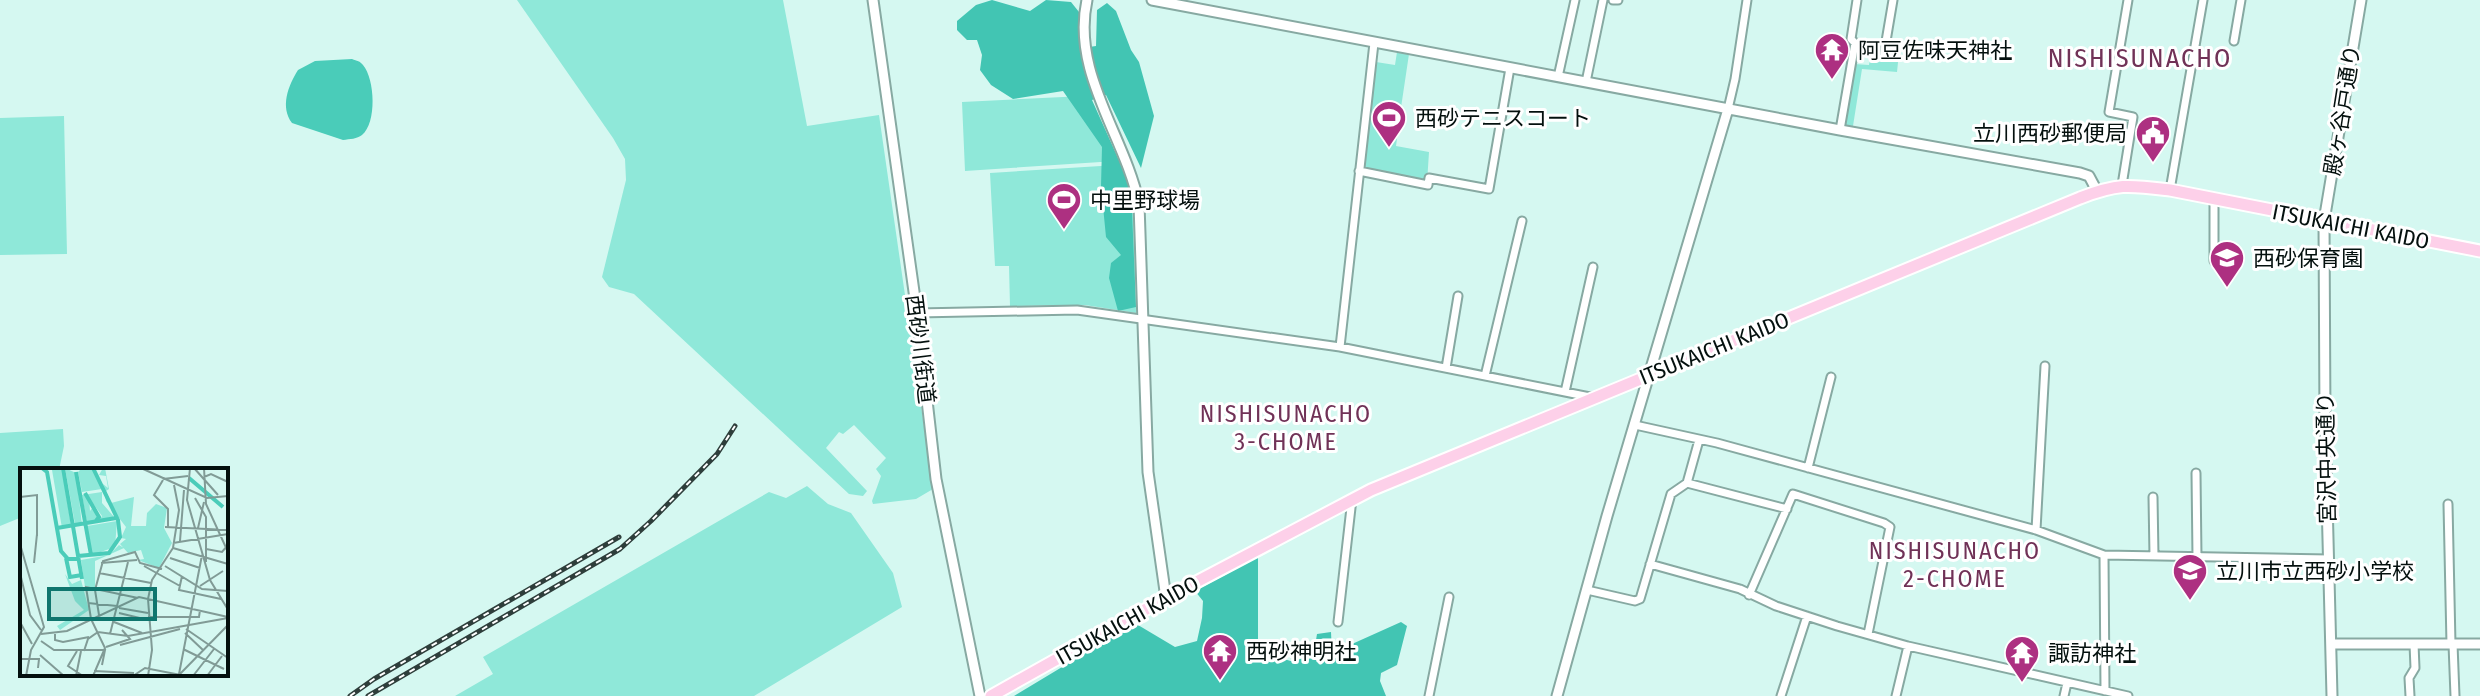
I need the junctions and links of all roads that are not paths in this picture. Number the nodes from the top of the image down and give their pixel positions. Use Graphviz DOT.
graph roads {
  1 [pos="873,0"];
  2 [pos="1087,0"];
  3 [pos="1152,0"];
  4 [pos="1575,0"];
  5 [pos="1603,0"];
  6 [pos="1747,0"];
  7 [pos="1857,0"];
  8 [pos="1893,0"];
  9 [pos="2128,0"];
  10 [pos="2203,0"];
  11 [pos="2241,0"];
  12 [pos="2361,0"];
  13 [pos="2234,41"];
  14 [pos="1374,43"];
  15 [pos="1884,53"];
  16 [pos="1852,59"];
  17 [pos="1863,60"];
  18 [pos="1510,68"];
  19 [pos="1558,77"];
  20 [pos="1586,82"];
  21 [pos="1728,109"];
  22 [pos="1840,130"];
  23 [pos="1359,171"];
  24 [pos="2122,185"];
  25 [pos="2170,190"];
  26 [pos="2097,191"];
  27 [pos="2214,199"];
  28 [pos="1522,221"];
  29 [pos="2324,221"];
  30 [pos="2480,251"];
  31 [pos="2214,261"];
  32 [pos="1593,267"];
  33 [pos="1458,296"];
  34 [pos="917,313"];
  35 [pos="1143,319"];
  36 [pos="1340,347"];
  37 [pos="2045,366"];
  38 [pos="1446,368"];
  39 [pos="1649,375"];
  40 [pos="1485,376"];
  41 [pos="1831,377"];
  42 [pos="1565,392"];
  43 [pos="1595,398"];
  44 [pos="1635,425"];
  45 [pos="1699,440"];
  46 [pos="1808,468"];
  47 [pos="2196,473"];
  48 [pos="1687,483"];
  49 [pos="2153,497"];
  50 [pos="1352,499"];
  51 [pos="2448,504"];
  52 [pos="1787,509"];
  53 [pos="2036,530"];
  54 [pos="2104,555"];
  55 [pos="2154,556"];
  56 [pos="2197,557"];
  57 [pos="2329,559"];
  58 [pos="1650,564"];
  59 [pos="1587,590"];
  60 [pos="1749,595"];
  61 [pos="1449,597"];
  62 [pos="1166,598"];
  63 [pos="1807,616"];
  64 [pos="1338,622"];
  65 [pos="1868,634"];
  66 [pos="2331,644"];
  67 [pos="2414,644"];
  68 [pos="2452,644"];
  69 [pos="2480,644"];
  70 [pos="1908,646"];
  71 [pos="2067,683"];
  72 [pos="2105,691"];
  73 [pos="980,696"];
  74 [pos="991,696"];
  75 [pos="1429,696"];
  76 [pos="1557,696"];
  77 [pos="1781,696"];
  78 [pos="1896,696"];
  79 [pos="2064,696"];
  80 [pos="2128,696"];
  81 [pos="2332,696"];
  82 [pos="2410,696"];
  83 [pos="2455,696"];
  1 -- 34 [label="street, 西砂川街道"];
  2 -- 35 [label="street"];
  3 -- 14 [label="street"];
  4 -- 19 [label="street"];
  5 -- 20 [label="street"];
  6 -- 21 [label="street"];
  7 -- 16 [label="street"];
  8 -- 15 [label="street"];
  9 -- 24 [label="street"];
  10 -- 25 [label="street"];
  11 -- 13 [label="street"];
  12 -- 29 [label="street, 殿ヶ谷戸通り"];
  14 -- 18 [label="street"];
  14 -- 23 [label="street"];
  16 -- 17 [label="street"];
  16 -- 22 [label="street"];
  18 -- 19 [label="street"];
  18 -- 23 [label="street"];
  19 -- 20 [label="street"];
  20 -- 21 [label="street"];
  21 -- 22 [label="street"];
  21 -- 39 [label="street"];
  22 -- 26 [label="street"];
  23 -- 36 [label="street"];
  24 -- 25 [label="main road, ITSUKAICHI KAIDO"];
  24 -- 26 [label="main road, ITSUKAICHI KAIDO"];
  25 -- 27 [label="main road, ITSUKAICHI KAIDO"];
  26 -- 39 [label="main road, ITSUKAICHI KAIDO"];
  27 -- 29 [label="main road, ITSUKAICHI KAIDO"];
  27 -- 31 [label="street"];
  28 -- 40 [label="street"];
  29 -- 30 [label="main road, ITSUKAICHI KAIDO"];
  29 -- 57 [label="street, 宮沢中央通り"];
  32 -- 42 [label="street"];
  33 -- 38 [label="street"];
  34 -- 35 [label="street"];
  34 -- 73 [label="street, 西砂川街道"];
  35 -- 36 [label="street"];
  35 -- 62 [label="street"];
  36 -- 38 [label="street"];
  37 -- 53 [label="street"];
  38 -- 40 [label="street"];
  39 -- 43 [label="main road, ITSUKAICHI KAIDO"];
  39 -- 44 [label="street"];
  40 -- 42 [label="street"];
  41 -- 46 [label="street"];
  42 -- 43 [label="street"];
  43 -- 50 [label="main road, ITSUKAICHI KAIDO"];
  44 -- 45 [label="street"];
  44 -- 59 [label="street"];
  45 -- 46 [label="street"];
  45 -- 48 [label="street"];
  46 -- 53 [label="street"];
  47 -- 56 [label="street"];
  48 -- 52 [label="street"];
  48 -- 58 [label="street"];
  49 -- 55 [label="street"];
  50 -- 62 [label="main road, ITSUKAICHI KAIDO"];
  50 -- 64 [label="street"];
  51 -- 68 [label="street"];
  52 -- 60 [label="street"];
  52 -- 65 [label="street"];
  53 -- 54 [label="street"];
  54 -- 55 [label="street"];
  54 -- 72 [label="street"];
  55 -- 56 [label="street"];
  56 -- 57 [label="street"];
  57 -- 66 [label="street, 宮沢中央通り"];
  58 -- 59 [label="street"];
  58 -- 60 [label="street"];
  59 -- 76 [label="street"];
  60 -- 63 [label="street"];
  61 -- 75 [label="street"];
  62 -- 74 [label="main road, ITSUKAICHI KAIDO"];
  63 -- 65 [label="street"];
  63 -- 77 [label="street"];
  65 -- 70 [label="street"];
  66 -- 67 [label="street"];
  66 -- 81 [label="street, 宮沢中央通り"];
  67 -- 68 [label="street"];
  67 -- 82 [label="street"];
  68 -- 69 [label="street"];
  68 -- 83 [label="street"];
  70 -- 71 [label="street"];
  70 -- 78 [label="street"];
  71 -- 72 [label="street"];
  71 -- 79 [label="street"];
  72 -- 80 [label="street"];
}
